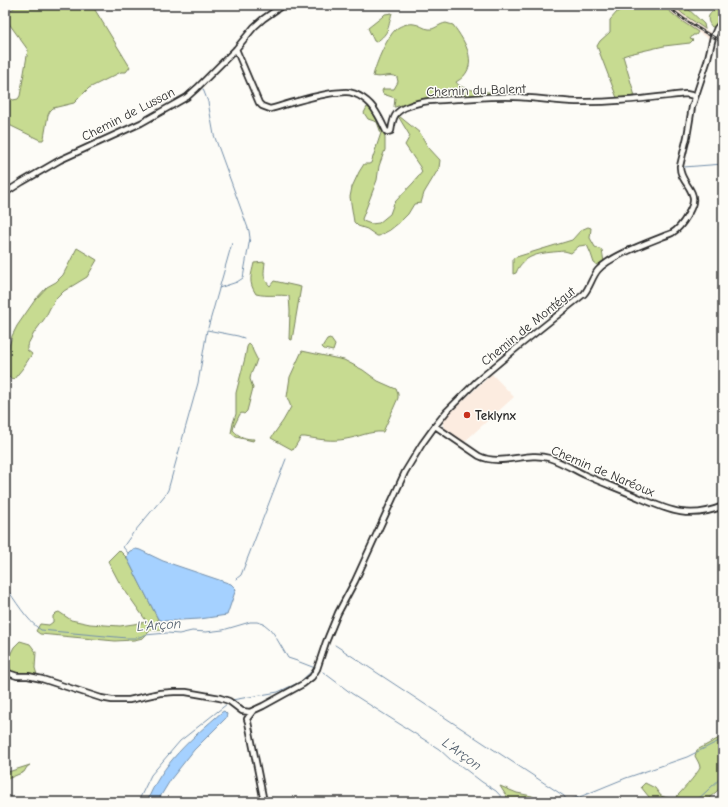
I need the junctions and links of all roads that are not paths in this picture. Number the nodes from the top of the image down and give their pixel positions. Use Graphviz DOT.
graph roads {
  1 [pos="283,5"];
  2 [pos="723,21"];
  3 [pos="236,49"];
  4 [pos="695,96"];
  5 [pos="5,193"];
  6 [pos="435,426"];
  7 [pos="723,506"];
  8 [pos="5,672"];
  9 [pos="238,708"];
  10 [pos="254,711"];
  11 [pos="248,722"];
  12 [pos="264,802"];
  1 -- 3 [label="street, Chemin de Lussan"];
  2 -- 4 [label="street, Chemin de Montégut"];
  3 -- 4 [label="street, Chemin du Balent"];
  3 -- 5 [label="street, Chemin de Lussan"];
  4 -- 6 [label="street, Chemin de Montégut"];
  6 -- 7 [label="street, Chemin de Naréoux"];
  6 -- 10 [label="street, Chemin de Montégut"];
  8 -- 9 [label="street"];
  9 -- 10 [label="street"];
  9 -- 11 [label="street"];
  10 -- 11 [label="street"];
  11 -- 12 [label="street"];
}
